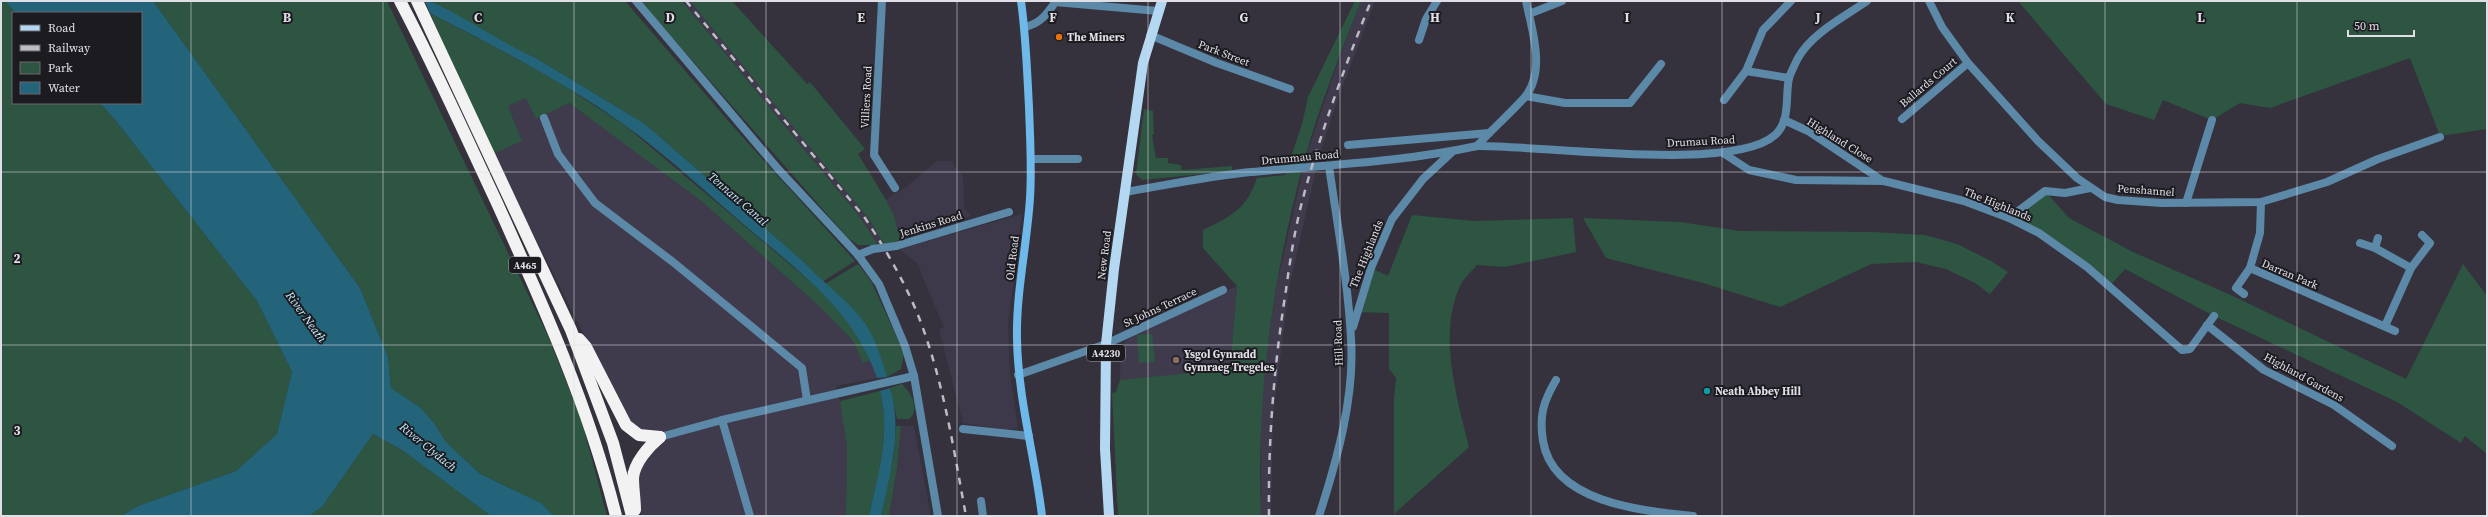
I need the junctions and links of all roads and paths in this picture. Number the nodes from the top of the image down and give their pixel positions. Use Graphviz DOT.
graph roads {
  1 [pos="400,1"];
  2 [pos="417,1"];
  3 [pos="636,1"];
  4 [pos="882,1"];
  5 [pos="1021,1"];
  6 [pos="1437,1"];
  7 [pos="1526,1"];
  8 [pos="1562,1"];
  9 [pos="1791,1"];
  10 [pos="1867,1"];
  11 [pos="1929,1"];
  12 [pos="1055,2"];
  13 [pos="1160,6"];
  14 [pos="1529,14"];
  15 [pos="1025,27"];
  16 [pos="1150,35"];
  17 [pos="1419,40"];
  18 [pos="1968,63"];
  19 [pos="1661,64"];
  20 [pos="1746,71"];
  21 [pos="1789,78"];
  22 [pos="1290,89"];
  23 [pos="1526,96"];
  24 [pos="1724,100"];
  25 [pos="544,118"];
  26 [pos="1902,119"];
  27 [pos="1784,120"];
  28 [pos="2212,120"];
  29 [pos="1489,133"];
  30 [pos="2440,137"];
  31 [pos="1348,145"];
  32 [pos="1477,146"];
  33 [pos="1452,152"];
  34 [pos="1722,153"];
  35 [pos="1031,159"];
  36 [pos="1078,159"];
  37 [pos="1329,166"];
  38 [pos="1884,181"];
  39 [pos="895,188"];
  40 [pos="2090,188"];
  41 [pos="1125,192"];
  42 [pos="2261,202"];
  43 [pos="2186,203"];
  44 [pos="1009,212"];
  45 [pos="2009,218"];
  46 [pos="2422,235"];
  47 [pos="2378,238"];
  48 [pos="2360,243"];
  49 [pos="2375,248"];
  50 [pos="858,255"];
  51 [pos="2250,268"];
  52 [pos="2411,268"];
  53 [pos="1223,290"];
  54 [pos="2244,294"];
  55 [pos="2214,316"];
  56 [pos="2207,325"];
  57 [pos="2385,326"];
  58 [pos="571,330"];
  59 [pos="2395,331"];
  60 [pos="1351,338"];
  61 [pos="1106,344"];
  62 [pos="1018,375"];
  63 [pos="914,376"];
  64 [pos="1556,380"];
  65 [pos="807,400"];
  66 [pos="722,420"];
  67 [pos="963,429"];
  68 [pos="660,436"];
  69 [pos="1029,436"];
  70 [pos="2392,446"];
  71 [pos="981,501"];
  72 [pos="1645,514"];
  73 [pos="616,516"];
  74 [pos="632,516"];
  75 [pos="635,516"];
  76 [pos="750,516"];
  77 [pos="938,516"];
  78 [pos="984,516"];
  79 [pos="1042,516"];
  80 [pos="1109,516"];
  81 [pos="1319,516"];
  82 [pos="1693,516"];
  1 -- 73 [label="highway, A465"];
  2 -- 58 [label="highway, A465"];
  3 -- 50 [label="street"];
  4 -- 39 [label="street, Villiers Road"];
  5 -- 15 [label="main road, Old Road"];
  6 -- 17 [label="street"];
  7 -- 14 [label="street"];
  8 -- 14 [label="street"];
  9 -- 20 [label="street"];
  10 -- 21 [label="street, Drumau Road"];
  11 -- 18 [label="street, Penshannel"];
  12 -- 13 [label="street"];
  12 -- 15 [label="street"];
  13 -- 16 [label="main road, New Road / A4230"];
  14 -- 23 [label="street"];
  15 -- 35 [label="main road, Old Road"];
  16 -- 22 [label="street, Park Street"];
  16 -- 41 [label="main road, New Road / A4230"];
  18 -- 26 [label="street, Ballards Court"];
  18 -- 40 [label="street, Penshannel"];
  19 -- 23 [label="street"];
  20 -- 21 [label="street"];
  20 -- 24 [label="street"];
  21 -- 27 [label="street, Drumau Road"];
  23 -- 29 [label="street"];
  25 -- 65 [label="street"];
  27 -- 34 [label="street, Drumau Road"];
  27 -- 38 [label="street, Highland Close"];
  28 -- 43 [label="street"];
  29 -- 31 [label="street, Drummau Road"];
  29 -- 32 [label="street"];
  30 -- 42 [label="street, Penshannel"];
  32 -- 33 [label="street, Drummau Road"];
  32 -- 34 [label="street, Drumau Road"];
  33 -- 37 [label="street, Drummau Road"];
  33 -- 60 [label="street, The Highlands"];
  34 -- 38 [label="street, The Highlands"];
  35 -- 36 [label="street"];
  35 -- 62 [label="main road, Old Road"];
  37 -- 41 [label="street, Drummau Road"];
  37 -- 60 [label="street, Hill Road"];
  38 -- 45 [label="street, The Highlands"];
  40 -- 43 [label="street, Penshannel"];
  40 -- 45 [label="street"];
  41 -- 61 [label="main road, New Road / A4230"];
  42 -- 43 [label="street, Penshannel"];
  42 -- 51 [label="street, Darran Park"];
  44 -- 50 [label="street, Jenkins Road, bridge"];
  45 -- 56 [label="street, The Highlands"];
  46 -- 52 [label="street"];
  47 -- 49 [label="street"];
  48 -- 49 [label="street"];
  49 -- 52 [label="street"];
  50 -- 63 [label="street"];
  51 -- 54 [label="street"];
  51 -- 57 [label="street, Darran Park"];
  52 -- 57 [label="street"];
  53 -- 61 [label="street, St Johns Terrace"];
  55 -- 56 [label="street, The Highlands"];
  56 -- 70 [label="street, Highland Gardens"];
  57 -- 59 [label="street, Darran Park"];
  58 -- 68 [label="highway, A465"];
  58 -- 74 [label="highway, A465"];
  60 -- 81 [label="street, Hill Road"];
  61 -- 62 [label="street, St Johns Terrace"];
  61 -- 80 [label="main road, New Road / A4230"];
  62 -- 69 [label="main road, Old Road"];
  63 -- 65 [label="street"];
  63 -- 77 [label="street"];
  64 -- 72 [label="street"];
  65 -- 66 [label="street"];
  66 -- 68 [label="street"];
  66 -- 76 [label="street"];
  67 -- 69 [label="street"];
  68 -- 75 [label="highway"];
  69 -- 79 [label="main road, Old Road"];
  71 -- 78 [label="street"];
  72 -- 82 [label="street"];
}
